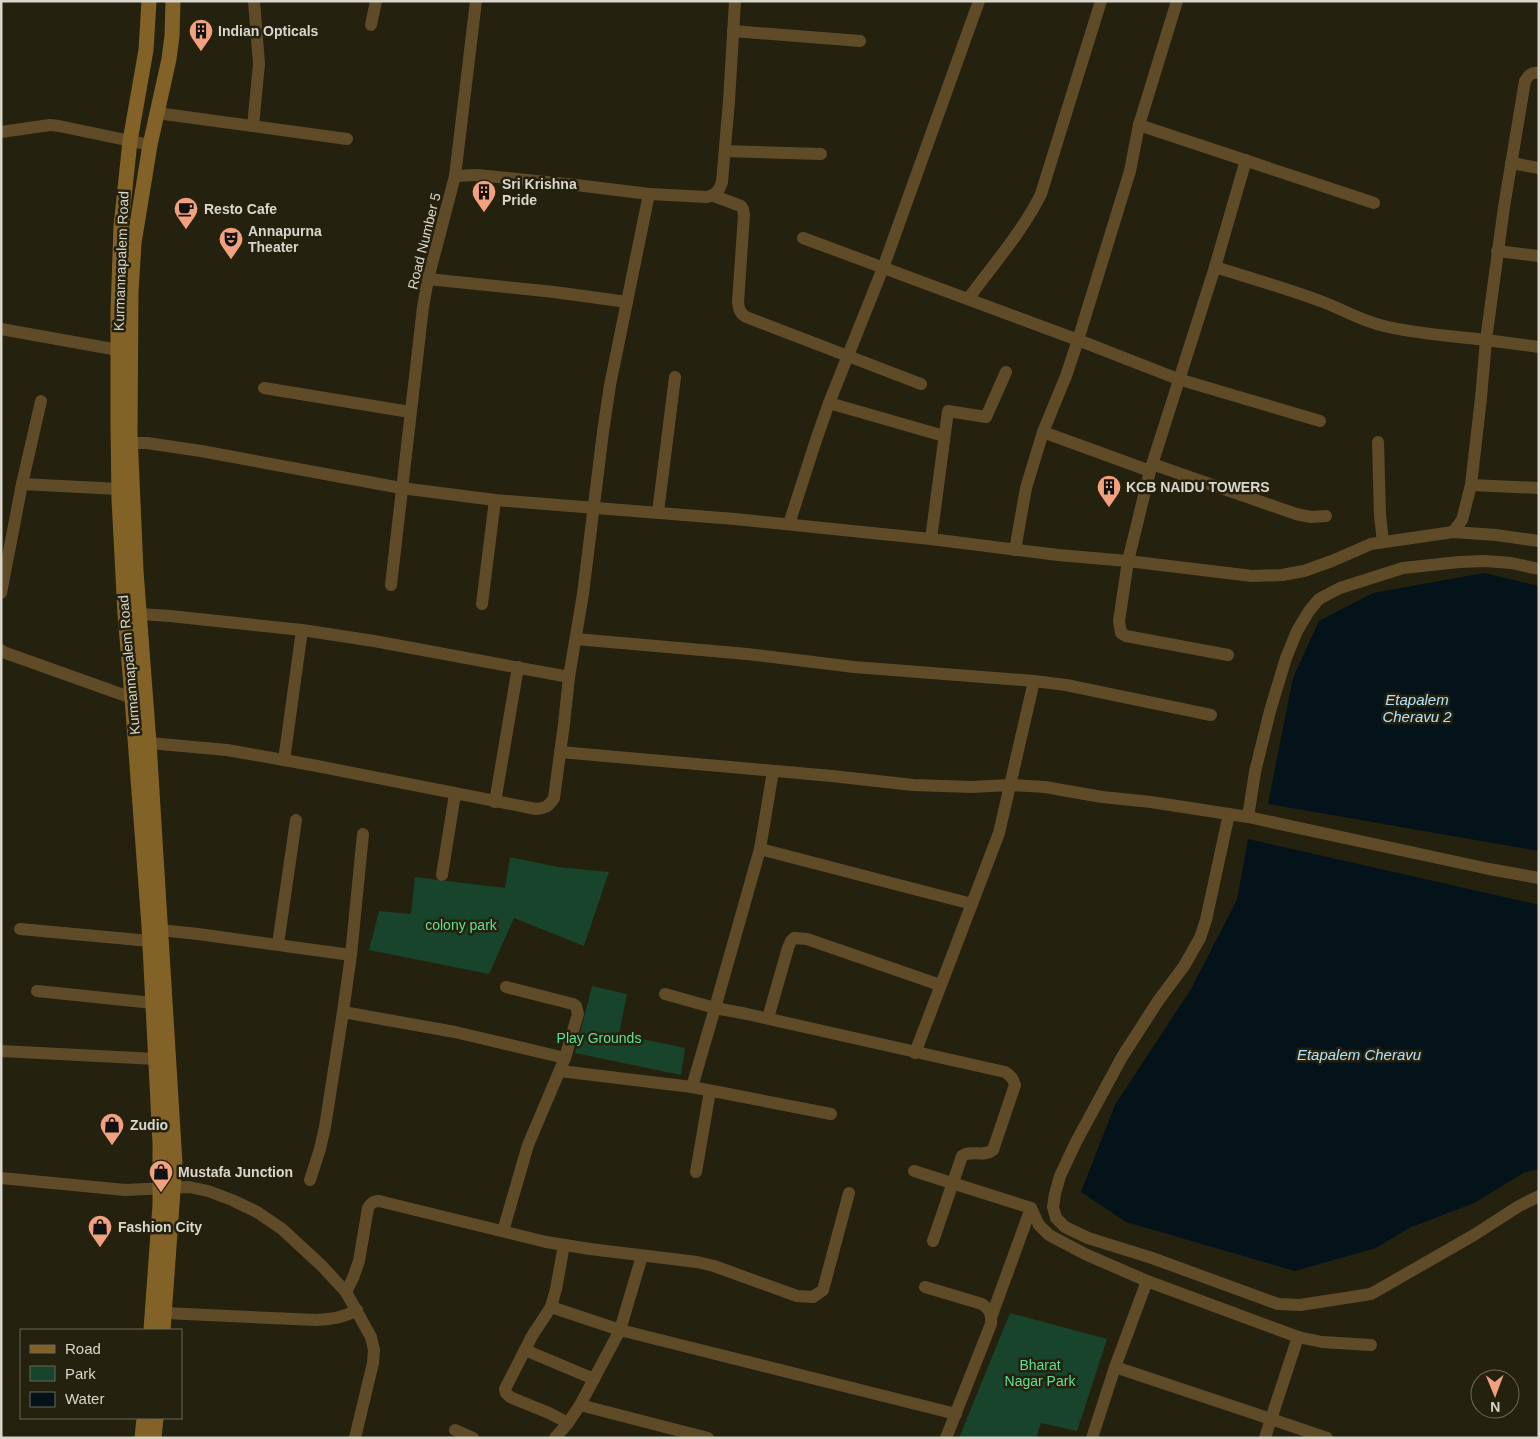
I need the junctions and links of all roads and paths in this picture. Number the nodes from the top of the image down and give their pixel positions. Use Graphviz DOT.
graph roads {
  1 [pos="149,1"];
  2 [pos="173,1"];
  3 [pos="254,1"];
  4 [pos="376,1"];
  5 [pos="476,1"];
  6 [pos="735,1"];
  7 [pos="979,1"];
  8 [pos="1102,1"];
  9 [pos="1177,1"];
  10 [pos="371,25"];
  11 [pos="733,31"];
  12 [pos="860,41"];
  13 [pos="1539,72"];
  14 [pos="157,113"];
  15 [pos="1139,125"];
  16 [pos="253,126"];
  17 [pos="1,132"];
  18 [pos="347,139"];
  19 [pos="130,141"];
  20 [pos="150,145"];
  21 [pos="725,151"];
  22 [pos="821,154"];
  23 [pos="1246,160"];
  24 [pos="1511,163"];
  25 [pos="1539,168"];
  26 [pos="455,176"];
  27 [pos="649,194"];
  28 [pos="714,196"];
  29 [pos="1374,203"];
  30 [pos="803,238"];
  31 [pos="1498,251"];
  32 [pos="1539,256"];
  33 [pos="1214,267"];
  34 [pos="883,268"];
  35 [pos="428,279"];
  36 [pos="968,300"];
  37 [pos="627,302"];
  38 [pos="1,329"];
  39 [pos="1078,340"];
  40 [pos="1486,340"];
  41 [pos="1539,347"];
  42 [pos="118,350"];
  43 [pos="847,356"];
  44 [pos="1006,372"];
  45 [pos="674,377"];
  46 [pos="1178,379"];
  47 [pos="921,384"];
  48 [pos="264,388"];
  49 [pos="41,400"];
  50 [pos="829,403"];
  51 [pos="410,412"];
  52 [pos="1320,421"];
  53 [pos="1043,432"];
  54 [pos="944,436"];
  55 [pos="1378,442"];
  56 [pos="130,443"];
  57 [pos="1151,467"];
  58 [pos="22,484"];
  59 [pos="1471,485"];
  60 [pos="401,488"];
  61 [pos="1539,488"];
  62 [pos="119,489"];
  63 [pos="495,500"];
  64 [pos="594,508"];
  65 [pos="658,512"];
  66 [pos="1326,516"];
  67 [pos="789,524"];
  68 [pos="1453,532"];
  69 [pos="930,539"];
  70 [pos="1539,541"];
  71 [pos="1383,542"];
  72 [pos="1015,550"];
  73 [pos="1128,562"];
  74 [pos="1539,570"];
  75 [pos="391,585"];
  76 [pos="1,593"];
  77 [pos="482,604"];
  78 [pos="139,614"];
  79 [pos="302,630"];
  80 [pos="576,639"];
  81 [pos="1,650"];
  82 [pos="1228,656"];
  83 [pos="518,667"];
  84 [pos="569,677"];
  85 [pos="1034,681"];
  86 [pos="132,698"];
  87 [pos="1211,715"];
  88 [pos="149,743"];
  89 [pos="560,752"];
  90 [pos="284,760"];
  91 [pos="772,771"];
  92 [pos="1010,785"];
  93 [pos="455,794"];
  94 [pos="495,802"];
  95 [pos="1229,814"];
  96 [pos="1248,817"];
  97 [pos="296,820"];
  98 [pos="363,834"];
  99 [pos="760,849"];
  100 [pos="442,875"];
  101 [pos="1539,878"];
  102 [pos="972,904"];
  103 [pos="20,929"];
  104 [pos="155,935"];
  105 [pos="278,944"];
  106 [pos="352,955"];
  107 [pos="940,985"];
  108 [pos="506,987"];
  109 [pos="38,991"];
  110 [pos="665,994"];
  111 [pos="153,1003"];
  112 [pos="715,1008"];
  113 [pos="343,1012"];
  114 [pos="768,1018"];
  115 [pos="1,1051"];
  116 [pos="915,1053"];
  117 [pos="565,1058"];
  118 [pos="156,1059"];
  119 [pos="560,1071"];
  120 [pos="692,1087"];
  121 [pos="710,1091"];
  122 [pos="831,1114"];
  123 [pos="914,1171"];
  124 [pos="696,1172"];
  125 [pos="1,1178"];
  126 [pos="310,1180"];
  127 [pos="952,1183"];
  128 [pos="167,1187"];
  129 [pos="849,1193"];
  130 [pos="1539,1196"];
  131 [pos="1031,1208"];
  132 [pos="503,1231"];
  133 [pos="933,1241"];
  134 [pos="564,1245"];
  135 [pos="642,1256"];
  136 [pos="1147,1281"];
  137 [pos="925,1288"];
  138 [pos="346,1292"];
  139 [pos="551,1307"];
  140 [pos="356,1310"];
  141 [pos="164,1313"];
  142 [pos="992,1315"];
  143 [pos="151,1329"];
  144 [pos="163,1329"];
  145 [pos="620,1330"];
  146 [pos="1298,1337"];
  147 [pos="1371,1345"];
  148 [pos="525,1350"];
  149 [pos="1116,1367"];
  150 [pos="594,1379"];
  151 [pos="580,1405"];
  152 [pos="956,1414"];
  153 [pos="144,1419"];
  154 [pos="156,1419"];
  155 [pos="1271,1419"];
  156 [pos="568,1423"];
  157 [pos="456,1430"];
  158 [pos="142,1438"];
  159 [pos="154,1438"];
  160 [pos="354,1438"];
  161 [pos="473,1438"];
  162 [pos="555,1438"];
  163 [pos="708,1438"];
  164 [pos="946,1438"];
  165 [pos="1092,1438"];
  166 [pos="1265,1438"];
  167 [pos="1327,1438"];
  1 -- 19 [label="main road, Kurmannapalem Road"];
  2 -- 14 [label="main road"];
  3 -- 16 [label="street"];
  4 -- 10 [label="street"];
  5 -- 26 [label="street, Road Number 5"];
  6 -- 11 [label="street"];
  7 -- 34 [label="street"];
  8 -- 36 [label="street"];
  9 -- 15 [label="street"];
  11 -- 12 [label="street"];
  11 -- 21 [label="street"];
  13 -- 24 [label="street"];
  14 -- 16 [label="street"];
  14 -- 20 [label="main road"];
  15 -- 23 [label="street"];
  15 -- 39 [label="street"];
  16 -- 18 [label="street"];
  17 -- 19 [label="street"];
  19 -- 20 [label="street"];
  19 -- 42 [label="main road, Kurmannapalem Road"];
  20 -- 56 [label="main road"];
  21 -- 22 [label="street"];
  21 -- 28 [label="street"];
  23 -- 29 [label="street"];
  23 -- 33 [label="street"];
  24 -- 25 [label="street"];
  24 -- 31 [label="street"];
  26 -- 27 [label="street"];
  26 -- 35 [label="street, Road Number 5"];
  27 -- 28 [label="street"];
  27 -- 37 [label="street"];
  28 -- 43 [label="street"];
  30 -- 34 [label="street"];
  31 -- 32 [label="street"];
  31 -- 40 [label="street"];
  33 -- 40 [label="street"];
  33 -- 46 [label="street"];
  34 -- 36 [label="street"];
  34 -- 43 [label="street"];
  35 -- 37 [label="street"];
  35 -- 51 [label="street, Road Number 5"];
  36 -- 39 [label="street"];
  37 -- 64 [label="street"];
  38 -- 42 [label="street"];
  39 -- 46 [label="street"];
  39 -- 53 [label="street"];
  40 -- 41 [label="street"];
  40 -- 59 [label="street"];
  42 -- 62 [label="main road, Kurmannapalem Road"];
  43 -- 47 [label="street"];
  43 -- 50 [label="street"];
  44 -- 54 [label="street"];
  45 -- 65 [label="street"];
  46 -- 52 [label="street"];
  46 -- 57 [label="street"];
  48 -- 51 [label="street"];
  49 -- 58 [label="street"];
  50 -- 54 [label="street"];
  50 -- 67 [label="street"];
  51 -- 60 [label="street, Road Number 5"];
  53 -- 57 [label="street"];
  53 -- 72 [label="street"];
  54 -- 69 [label="street"];
  55 -- 71 [label="street"];
  56 -- 60 [label="street"];
  56 -- 78 [label="main road"];
  57 -- 66 [label="street"];
  57 -- 73 [label="street"];
  58 -- 62 [label="street"];
  58 -- 76 [label="street"];
  59 -- 61 [label="street"];
  59 -- 68 [label="street"];
  60 -- 63 [label="street"];
  60 -- 75 [label="street, Road Number 5"];
  62 -- 86 [label="main road, Kurmannapalem Road"];
  63 -- 64 [label="street"];
  63 -- 77 [label="street"];
  64 -- 65 [label="street"];
  64 -- 80 [label="street"];
  65 -- 67 [label="street"];
  67 -- 69 [label="street"];
  68 -- 70 [label="street"];
  68 -- 71 [label="street"];
  69 -- 72 [label="street"];
  71 -- 73 [label="street"];
  72 -- 73 [label="street"];
  73 -- 82 [label="street"];
  74 -- 96 [label="street"];
  78 -- 79 [label="street"];
  78 -- 88 [label="main road"];
  79 -- 83 [label="street"];
  79 -- 90 [label="street"];
  80 -- 84 [label="street"];
  80 -- 85 [label="street"];
  81 -- 86 [label="street"];
  83 -- 84 [label="street"];
  83 -- 94 [label="street"];
  84 -- 89 [label="street"];
  85 -- 87 [label="street"];
  85 -- 92 [label="street"];
  86 -- 104 [label="main road, Kurmannapalem Road"];
  88 -- 90 [label="street"];
  88 -- 104 [label="main road"];
  89 -- 91 [label="street"];
  89 -- 94 [label="street"];
  90 -- 93 [label="street"];
  91 -- 92 [label="street"];
  91 -- 99 [label="street"];
  92 -- 95 [label="street"];
  92 -- 102 [label="street"];
  93 -- 94 [label="street"];
  93 -- 100 [label="street"];
  95 -- 96 [label="street"];
  95 -- 130 [label="street"];
  96 -- 101 [label="street"];
  97 -- 105 [label="street"];
  98 -- 106 [label="street"];
  99 -- 102 [label="street"];
  99 -- 112 [label="street"];
  102 -- 107 [label="street"];
  103 -- 104 [label="street"];
  104 -- 105 [label="street"];
  104 -- 111 [label="main road, Kurmannapalem Road"];
  104 -- 128 [label="main road"];
  105 -- 106 [label="street"];
  106 -- 113 [label="street"];
  107 -- 114 [label="street"];
  107 -- 116 [label="street"];
  108 -- 117 [label="street"];
  109 -- 111 [label="street"];
  110 -- 112 [label="street"];
  111 -- 118 [label="main road, Kurmannapalem Road"];
  112 -- 114 [label="street"];
  112 -- 120 [label="street"];
  113 -- 117 [label="street"];
  113 -- 126 [label="street"];
  114 -- 116 [label="street"];
  115 -- 118 [label="street"];
  116 -- 127 [label="street"];
  117 -- 119 [label="street"];
  118 -- 128 [label="main road, Kurmannapalem Road"];
  119 -- 120 [label="street"];
  119 -- 132 [label="street"];
  120 -- 121 [label="street"];
  121 -- 122 [label="street"];
  121 -- 124 [label="street"];
  123 -- 127 [label="street"];
  125 -- 128 [label="street"];
  127 -- 131 [label="street"];
  127 -- 133 [label="street"];
  128 -- 138 [label="street"];
  128 -- 141 [label="main road"];
  128 -- 143 [label="main road, Kurmannapalem Road"];
  129 -- 135 [label="street"];
  131 -- 136 [label="street"];
  131 -- 142 [label="street"];
  132 -- 134 [label="street"];
  132 -- 138 [label="street"];
  134 -- 135 [label="street"];
  134 -- 139 [label="street"];
  135 -- 145 [label="street"];
  136 -- 146 [label="street"];
  136 -- 149 [label="street"];
  137 -- 142 [label="street"];
  138 -- 140 [label="street"];
  139 -- 145 [label="street"];
  139 -- 148 [label="street"];
  140 -- 141 [label="street"];
  140 -- 160 [label="street"];
  141 -- 144 [label="main road"];
  142 -- 152 [label="street"];
  145 -- 150 [label="street"];
  145 -- 152 [label="street"];
  146 -- 147 [label="street"];
  146 -- 155 [label="street"];
  148 -- 150 [label="street"];
  148 -- 156 [label="street"];
  149 -- 155 [label="street"];
  149 -- 165 [label="street"];
  150 -- 151 [label="street"];
  151 -- 156 [label="street"];
  151 -- 163 [label="street"];
  152 -- 164 [label="street"];
  153 -- 158 [label="main road"];
  154 -- 159 [label="main road"];
  155 -- 166 [label="street"];
  155 -- 167 [label="street"];
  156 -- 162 [label="street"];
  157 -- 161 [label="street"];
}
